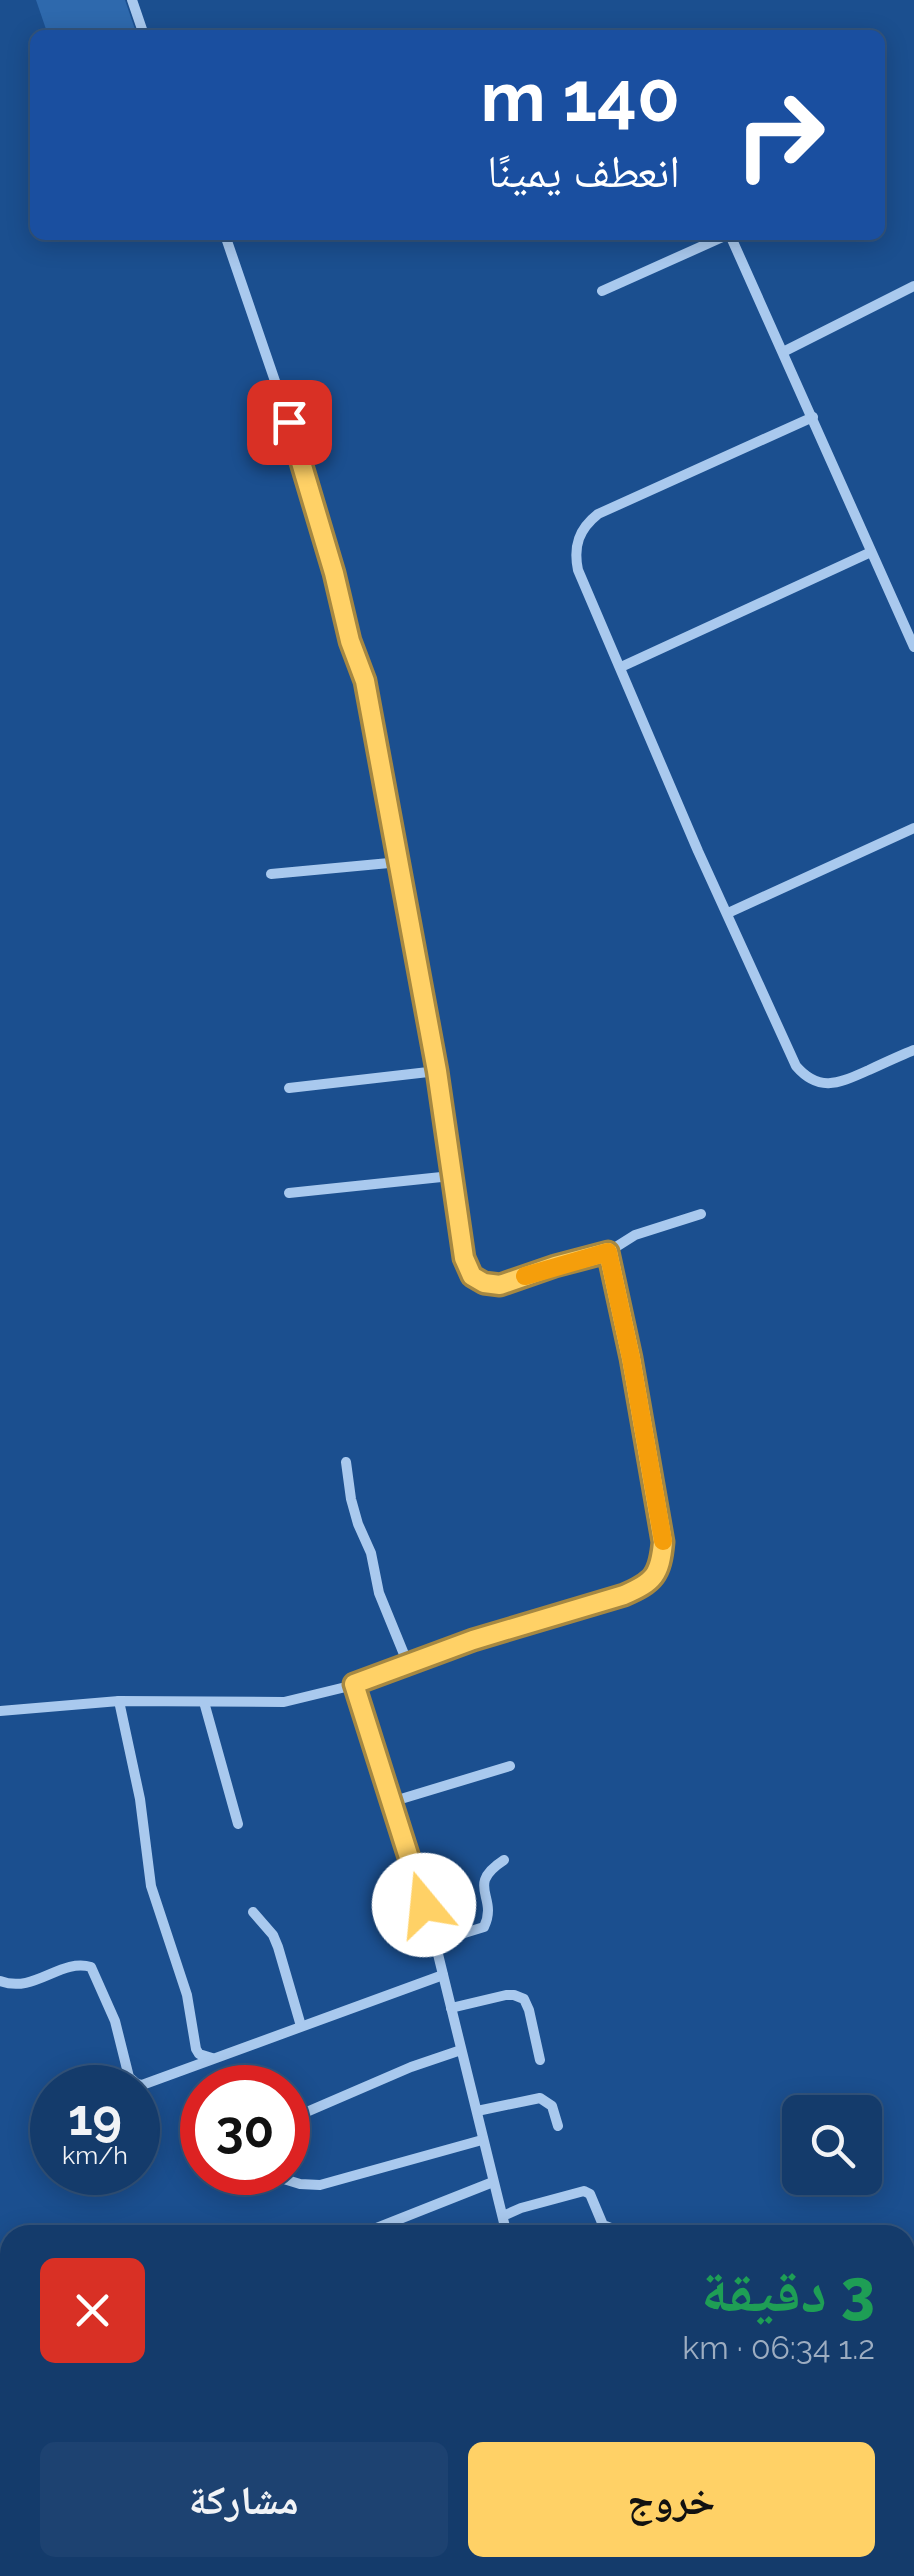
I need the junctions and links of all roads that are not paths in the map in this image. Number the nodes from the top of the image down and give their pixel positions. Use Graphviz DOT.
graph roads {
  1 [pos="132,0"];
  2 [pos="142,30"];
  3 [pos="227,240"];
  4 [pos="717,240"];
  5 [pos="730,240"];
  6 [pos="914,286"];
  7 [pos="602,291"];
  8 [pos="783,352"];
  9 [pos="813,418"];
  10 [pos="871,552"];
  11 [pos="914,647"];
  12 [pos="621,668"];
  13 [pos="914,828"];
  14 [pos="400,862"];
  15 [pos="270,874"];
  16 [pos="728,913"];
  17 [pos="914,1050"];
  18 [pos="437,1071"];
  19 [pos="289,1088"];
  20 [pos="451,1176"];
  21 [pos="289,1193"];
  22 [pos="701,1214"];
  23 [pos="608,1252"];
  24 [pos="346,1462"];
  25 [pos="408,1664"];
  26 [pos="354,1684"];
  27 [pos="119,1701"];
  28 [pos="204,1702"];
  29 [pos="0,1712"];
  30 [pos="510,1766"];
  31 [pos="391,1802"];
  32 [pos="238,1824"];
  33 [pos="504,1860"];
  34 [pos="253,1912"];
  35 [pos="435,1942"];
  36 [pos="444,1975"];
  37 [pos="0,1981"];
  38 [pos="451,2008"];
  39 [pos="301,2026"];
  40 [pos="461,2050"];
  41 [pos="213,2058"];
  42 [pos="540,2060"];
  43 [pos="310,2111"];
  44 [pos="476,2111"];
  45 [pos="558,2126"];
  46 [pos="482,2140"];
  47 [pos="493,2182"];
  48 [pos="310,2184"];
  49 [pos="503,2216"];
  50 [pos="383,2225"];
  51 [pos="505,2225"];
  52 [pos="603,2225"];
  1 -- 2 [label="street"];
  3 -- 14 [label="street"];
  4 -- 7 [label="street"];
  5 -- 8 [label="street"];
  6 -- 8 [label="street"];
  8 -- 9 [label="street"];
  9 -- 10 [label="street"];
  9 -- 12 [label="street"];
  10 -- 11 [label="street"];
  10 -- 12 [label="street"];
  12 -- 16 [label="street"];
  13 -- 16 [label="street"];
  14 -- 15 [label="street"];
  14 -- 18 [label="street"];
  16 -- 17 [label="street"];
  18 -- 19 [label="street"];
  18 -- 20 [label="street"];
  20 -- 21 [label="street"];
  20 -- 23 [label="street"];
  22 -- 23 [label="street"];
  23 -- 25 [label="street"];
  24 -- 25 [label="street"];
  25 -- 26 [label="street"];
  26 -- 28 [label="street"];
  26 -- 31 [label="street"];
  27 -- 28 [label="street"];
  27 -- 29 [label="street"];
  27 -- 41 [label="street"];
  28 -- 32 [label="street"];
  30 -- 31 [label="street"];
  31 -- 35 [label="street"];
  33 -- 35 [label="street"];
  34 -- 39 [label="street"];
  35 -- 36 [label="street"];
  36 -- 38 [label="street"];
  36 -- 39 [label="street"];
  37 -- 41 [label="street"];
  38 -- 40 [label="street"];
  38 -- 42 [label="street"];
  39 -- 41 [label="street"];
  40 -- 43 [label="street"];
  40 -- 44 [label="street"];
  44 -- 45 [label="street"];
  44 -- 46 [label="street"];
  46 -- 47 [label="street"];
  46 -- 48 [label="street"];
  47 -- 49 [label="street"];
  47 -- 50 [label="street"];
  49 -- 51 [label="street"];
  49 -- 52 [label="street"];
}
